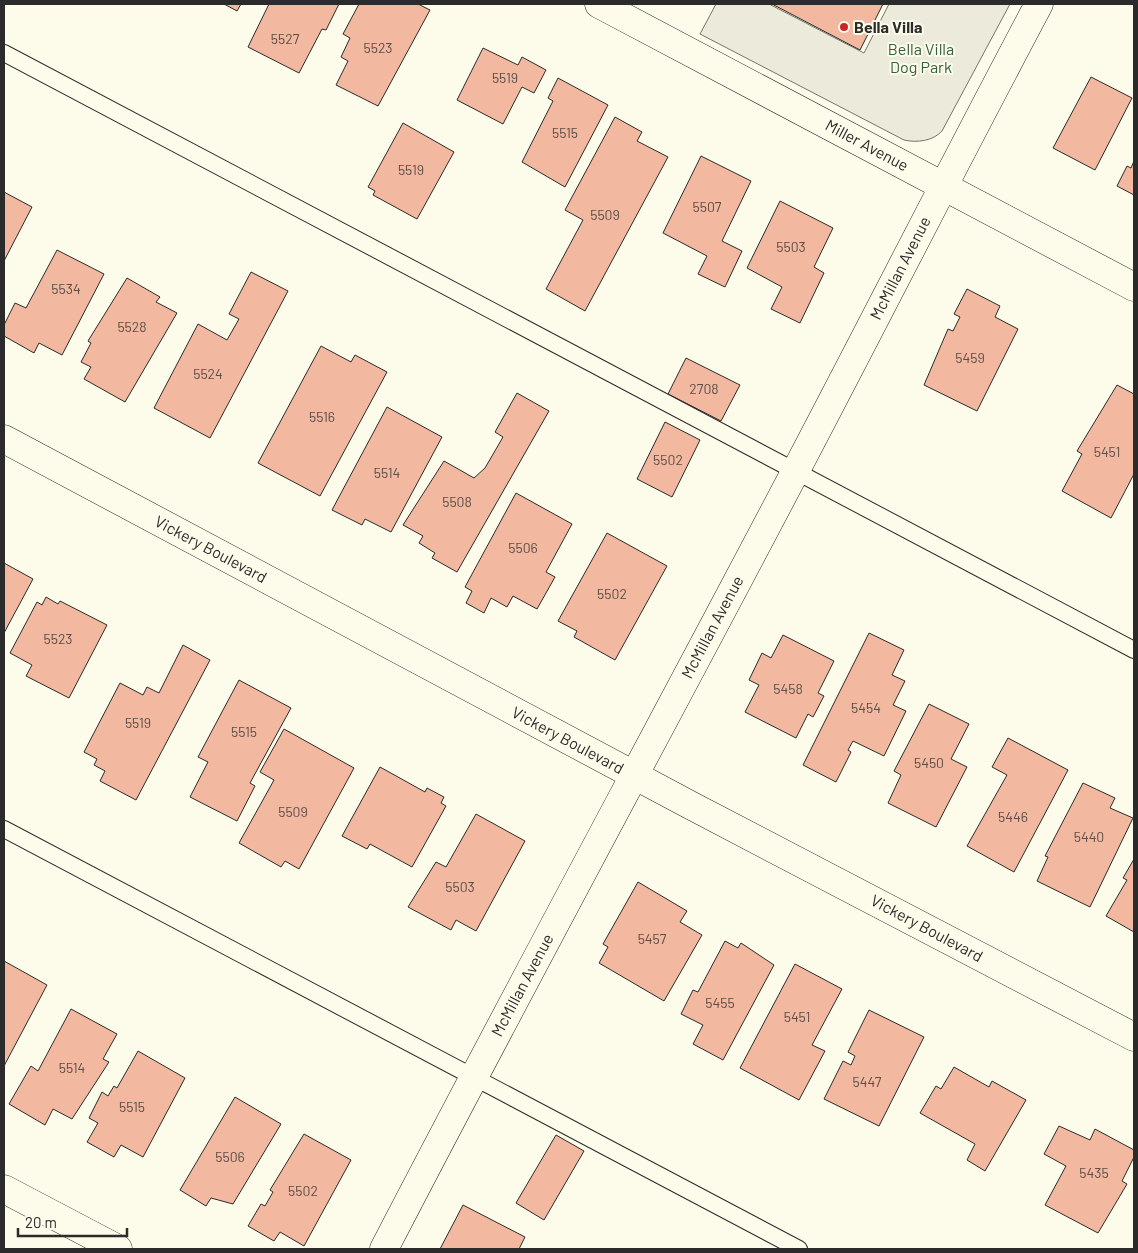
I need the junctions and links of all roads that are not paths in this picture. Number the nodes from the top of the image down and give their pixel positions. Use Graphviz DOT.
graph roads {
  1 [pos="599,4"];
  2 [pos="1039,4"];
  3 [pos="4,53"];
  4 [pos="942,185"];
  5 [pos="1134,287"];
  6 [pos="4,439"];
  7 [pos="795,473"];
  8 [pos="1134,650"];
  9 [pos="634,775"];
  10 [pos="4,829"];
  11 [pos="1134,1037"];
  12 [pos="473,1077"];
  13 [pos="4,1189"];
  14 [pos="118,1249"];
  15 [pos="384,1249"];
  16 [pos="799,1249"];
  1 -- 4 [label="street, Miller Avenue"];
  2 -- 4 [label="street, McMillan Avenue"];
  3 -- 7 [label="lane"];
  4 -- 5 [label="street, Miller Avenue"];
  4 -- 7 [label="street, McMillan Avenue"];
  6 -- 9 [label="street, Vickery Boulevard"];
  7 -- 8 [label="lane"];
  7 -- 9 [label="street, McMillan Avenue"];
  9 -- 11 [label="street, Vickery Boulevard"];
  9 -- 12 [label="street, McMillan Avenue"];
  10 -- 12 [label="lane"];
  12 -- 15 [label="street, McMillan Avenue"];
  12 -- 16 [label="lane"];
  13 -- 14 [label="street"];
}
